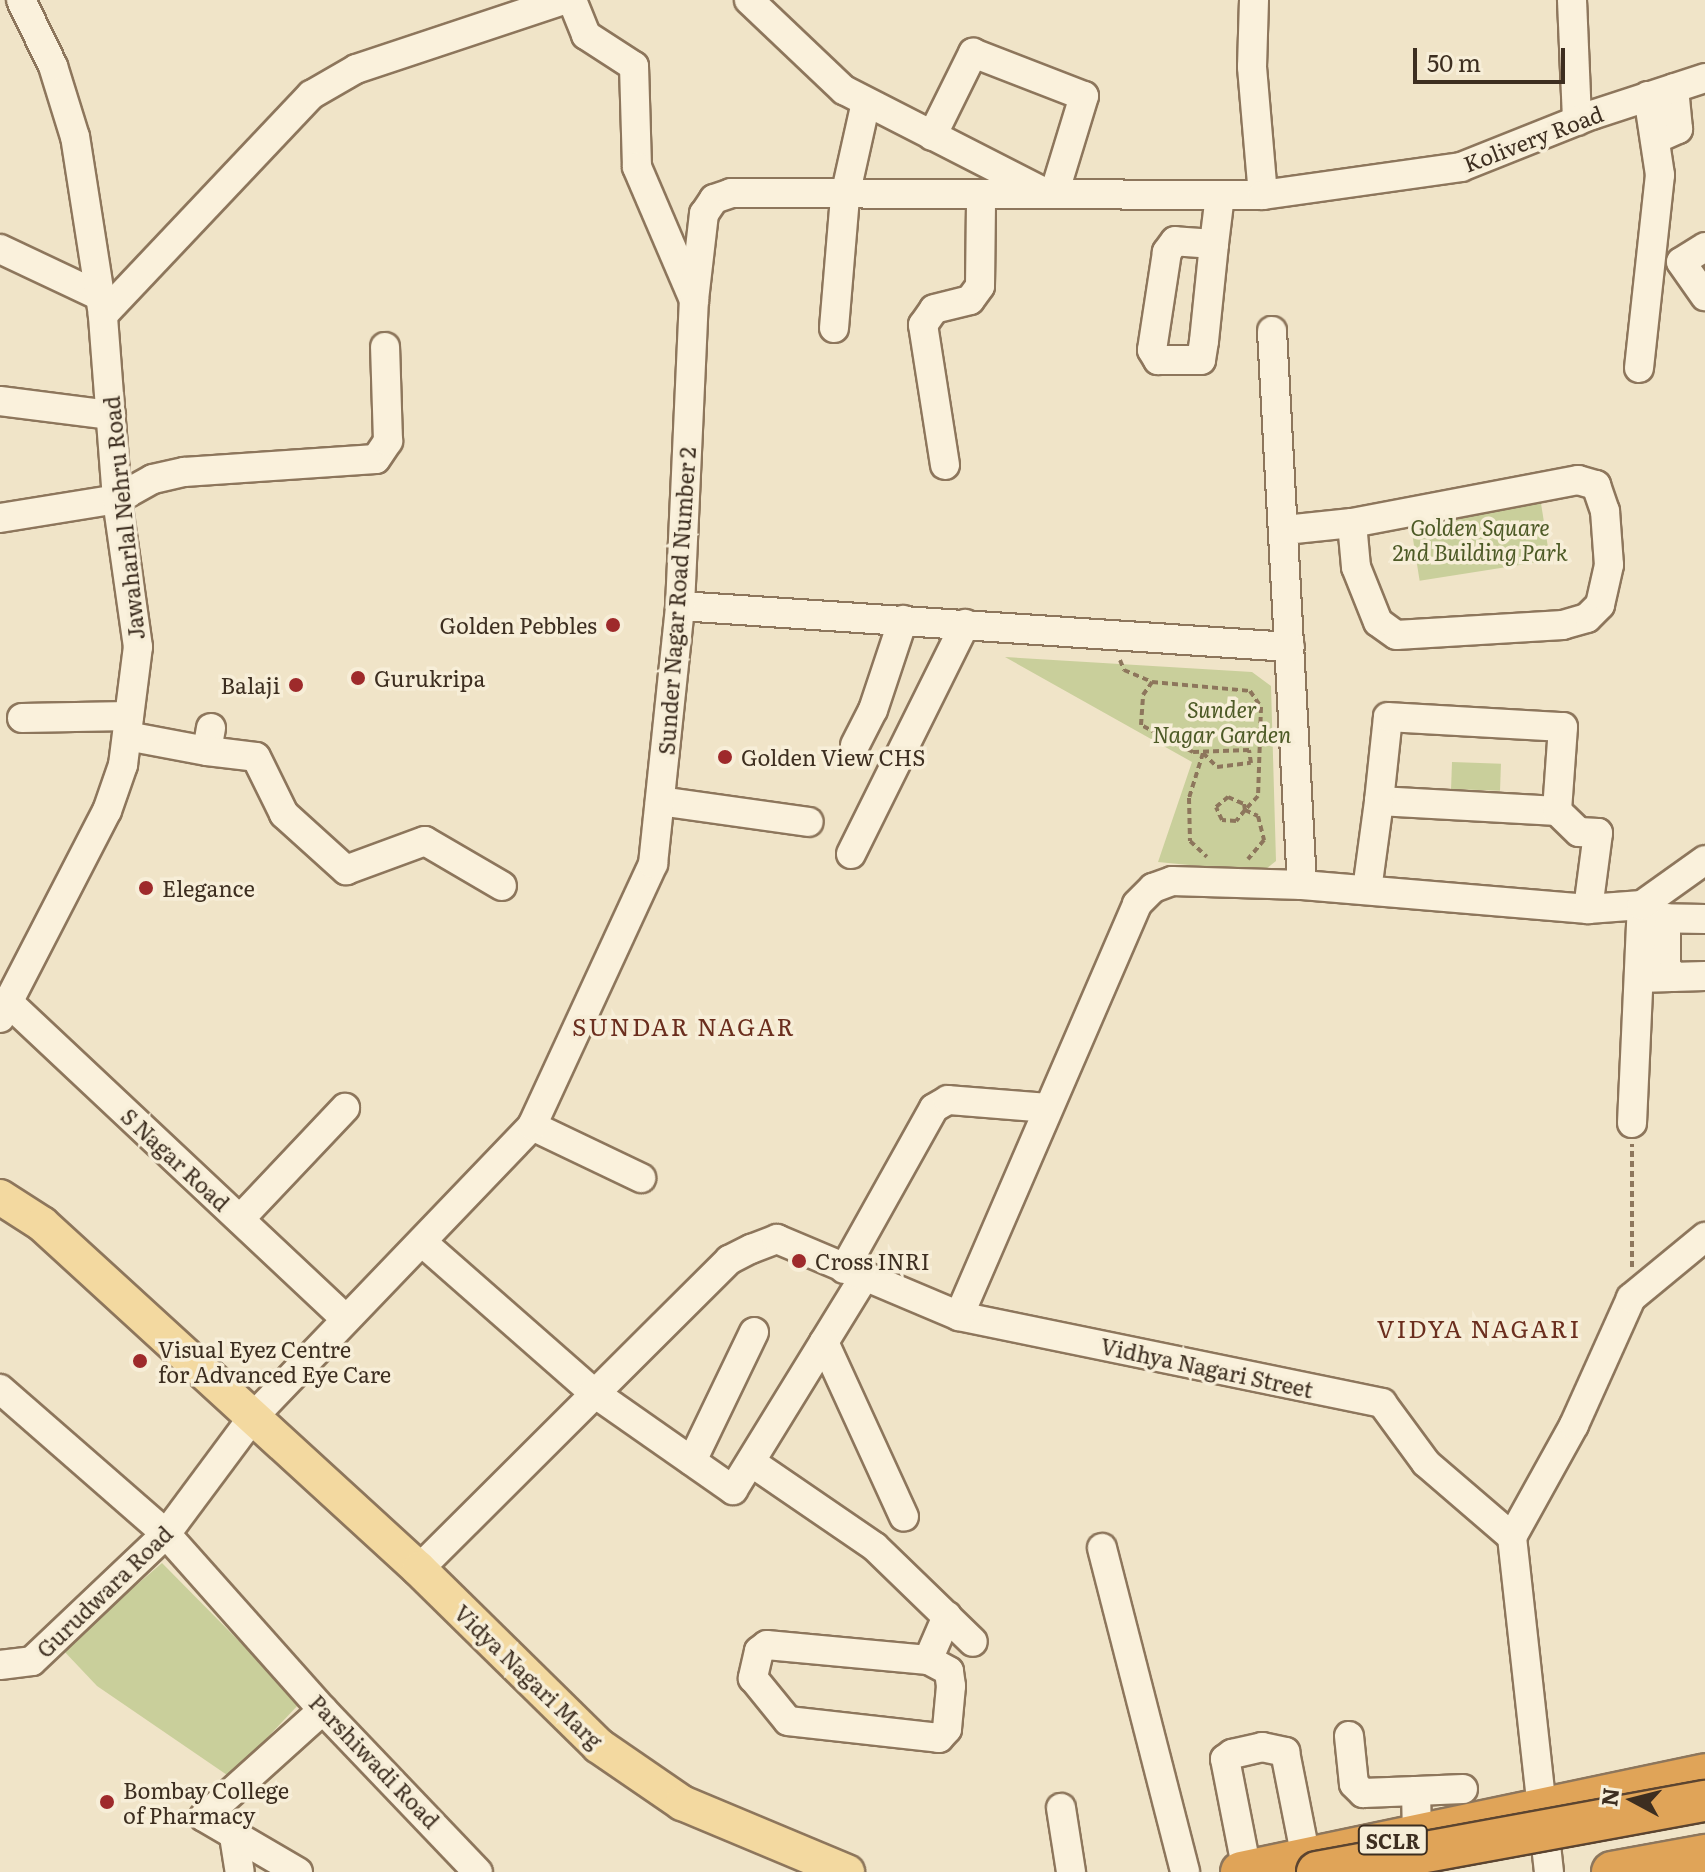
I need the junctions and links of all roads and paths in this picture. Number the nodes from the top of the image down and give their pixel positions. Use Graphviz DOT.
graph roads {
  1 [pos="21,0"];
  2 [pos="563,0"];
  3 [pos="572,0"];
  4 [pos="749,0"];
  5 [pos="1254,0"];
  6 [pos="1572,0"];
  7 [pos="1705,78"];
  8 [pos="1661,92"];
  9 [pos="866,102"];
  10 [pos="1577,121"];
  11 [pos="932,136"];
  12 [pos="1049,194"];
  13 [pos="1220,195"];
  14 [pos="1263,195"];
  15 [pos="845,196"];
  16 [pos="981,198"];
  17 [pos="1214,244"];
  18 [pos="1705,247"];
  19 [pos="0,249"];
  20 [pos="1705,296"];
  21 [pos="694,300"];
  22 [pos="102,306"];
  23 [pos="834,328"];
  24 [pos="1272,331"];
  25 [pos="385,347"];
  26 [pos="1639,368"];
  27 [pos="0,401"];
  28 [pos="111,415"];
  29 [pos="945,465"];
  30 [pos="117,499"];
  31 [pos="0,518"];
  32 [pos="1352,523"];
  33 [pos="1285,530"];
  34 [pos="680,606"];
  35 [pos="903,620"];
  36 [pos="965,624"];
  37 [pos="1110,635"];
  38 [pos="1290,647"];
  39 [pos="1152,682"];
  40 [pos="22,718"];
  41 [pos="128,726"];
  42 [pos="855,745"];
  43 [pos="1203,753"];
  44 [pos="660,801"];
  45 [pos="1379,801"];
  46 [pos="1245,810"];
  47 [pos="1557,811"];
  48 [pos="809,822"];
  49 [pos="851,854"];
  50 [pos="1220,858"];
  51 [pos="1233,859"];
  52 [pos="1705,860"];
  53 [pos="1302,885"];
  54 [pos="502,886"];
  55 [pos="1367,890"];
  56 [pos="1579,909"];
  57 [pos="1650,914"];
  58 [pos="1705,919"];
  59 [pos="1705,976"];
  60 [pos="1675,977"];
  61 [pos="1639,978"];
  62 [pos="3,1009"];
  63 [pos="345,1108"];
  64 [pos="1047,1108"];
  65 [pos="1632,1123"];
  66 [pos="532,1126"];
  67 [pos="0,1174"];
  68 [pos="641,1178"];
  69 [pos="0,1197"];
  70 [pos="24,1219"];
  71 [pos="240,1219"];
  72 [pos="1705,1237"];
  73 [pos="422,1242"];
  74 [pos="1632,1247"];
  75 [pos="854,1273"];
  76 [pos="959,1316"];
  77 [pos="346,1319"];
  78 [pos="754,1332"];
  79 [pos="824,1342"];
  80 [pos="0,1389"];
  81 [pos="593,1392"];
  82 [pos="253,1417"];
  83 [pos="692,1461"];
  84 [pos="751,1462"];
  85 [pos="904,1517"];
  86 [pos="166,1534"];
  87 [pos="1512,1537"];
  88 [pos="1102,1548"];
  89 [pos="419,1569"];
  90 [pos="947,1616"];
  91 [pos="973,1642"];
  92 [pos="928,1660"];
  93 [pos="0,1665"];
  94 [pos="323,1710"];
  95 [pos="1349,1736"];
  96 [pos="1705,1774"];
  97 [pos="1463,1789"];
  98 [pos="1416,1791"];
  99 [pos="1705,1801"];
  100 [pos="1545,1807"];
  101 [pos="1061,1808"];
  102 [pos="1705,1828"];
  103 [pos="1417,1835"];
  104 [pos="234,1836"];
  105 [pos="1705,1855"];
  106 [pos="1312,1865"];
  107 [pos="1244,1871"];
  108 [pos="240,1872"];
  109 [pos="298,1872"];
  110 [pos="478,1872"];
  111 [pos="847,1872"];
  112 [pos="1071,1872"];
  113 [pos="1185,1872"];
  114 [pos="1456,1872"];
  115 [pos="1549,1872"];
  116 [pos="1612,1872"];
  1 -- 22 [label="street, Jawaharlal Nehru Road"];
  2 -- 22 [label="street"];
  3 -- 21 [label="street"];
  4 -- 9 [label="street"];
  5 -- 14 [label="street"];
  6 -- 10 [label="street"];
  7 -- 8 [label="street, Kolivery Road"];
  8 -- 10 [label="street, Kolivery Road"];
  8 -- 26 [label="street"];
  9 -- 11 [label="street"];
  9 -- 15 [label="street"];
  10 -- 14 [label="street, Kolivery Road"];
  11 -- 12 [label="street"];
  11 -- 12 [label="street"];
  12 -- 13 [label="street, Sunder Nagar Road Number 2"];
  12 -- 16 [label="street, Sunder Nagar Road Number 2"];
  13 -- 14 [label="street, Sunder Nagar Road Number 2"];
  13 -- 17 [label="street"];
  15 -- 16 [label="street, Sunder Nagar Road Number 2"];
  15 -- 21 [label="street, Sunder Nagar Road Number 2"];
  15 -- 23 [label="street"];
  16 -- 29 [label="street"];
  18 -- 20 [label="street"];
  19 -- 22 [label="street"];
  21 -- 34 [label="street, Sunder Nagar Road Number 2"];
  22 -- 28 [label="street, Jawaharlal Nehru Road"];
  24 -- 33 [label="street"];
  25 -- 30 [label="street"];
  27 -- 28 [label="street"];
  28 -- 30 [label="street, Jawaharlal Nehru Road"];
  30 -- 31 [label="street"];
  30 -- 41 [label="street, Jawaharlal Nehru Road"];
  32 -- 32 [label="street"];
  32 -- 33 [label="street"];
  33 -- 38 [label="street"];
  34 -- 35 [label="street"];
  34 -- 44 [label="street, Sunder Nagar Road Number 2"];
  35 -- 36 [label="street"];
  35 -- 42 [label="street"];
  36 -- 37 [label="street"];
  36 -- 49 [label="street"];
  37 -- 38 [label="street"];
  37 -- 39 [label="path"];
  38 -- 53 [label="street"];
  39 -- 43 [label="path"];
  39 -- 46 [label="path"];
  40 -- 41 [label="street"];
  41 -- 54 [label="street"];
  41 -- 62 [label="street, Jawaharlal Nehru Road"];
  43 -- 43 [label="path"];
  43 -- 50 [label="path"];
  44 -- 48 [label="street"];
  44 -- 66 [label="street, Sunder Nagar Road Number 2"];
  45 -- 47 [label="street"];
  45 -- 47 [label="street"];
  45 -- 55 [label="street"];
  46 -- 46 [label="path"];
  46 -- 51 [label="path"];
  47 -- 56 [label="street"];
  52 -- 57 [label="street"];
  53 -- 55 [label="street"];
  53 -- 64 [label="street"];
  55 -- 56 [label="street"];
  56 -- 57 [label="street"];
  57 -- 58 [label="street"];
  57 -- 60 [label="street"];
  57 -- 61 [label="street"];
  59 -- 60 [label="street"];
  60 -- 61 [label="street"];
  61 -- 65 [label="street"];
  62 -- 71 [label="street, S Nagar Road"];
  63 -- 71 [label="street"];
  64 -- 75 [label="street"];
  64 -- 76 [label="street"];
  65 -- 74 [label="path"];
  66 -- 68 [label="street"];
  66 -- 73 [label="street, Sunder Nagar Road Number 2"];
  67 -- 70 [label="main road"];
  69 -- 70 [label="main road"];
  70 -- 82 [label="main road, Vidya Nagari Marg"];
  71 -- 77 [label="street, S Nagar Road"];
  72 -- 87 [label="street"];
  73 -- 77 [label="street, Sunder Nagar Road Number 2"];
  73 -- 81 [label="street"];
  75 -- 76 [label="street, Vidhya Nagari Street"];
  75 -- 79 [label="street"];
  75 -- 81 [label="street, Vidhya Nagari Street"];
  76 -- 87 [label="street, Vidhya Nagari Street"];
  77 -- 82 [label="street, Sunder Nagar Road Number 2"];
  78 -- 83 [label="street"];
  79 -- 84 [label="street"];
  79 -- 85 [label="street"];
  80 -- 86 [label="street"];
  81 -- 83 [label="street"];
  81 -- 89 [label="street, Vidhya Nagari Street"];
  82 -- 86 [label="street, Gurudwara Road"];
  82 -- 89 [label="main road, Vidya Nagari Marg"];
  83 -- 84 [label="street"];
  84 -- 90 [label="street"];
  86 -- 93 [label="street, Gurudwara Road"];
  86 -- 94 [label="street, Parshiwadi Road"];
  87 -- 100 [label="street"];
  88 -- 113 [label="street"];
  89 -- 111 [label="main road, Vidya Nagari Marg"];
  90 -- 91 [label="street"];
  90 -- 92 [label="street"];
  92 -- 92 [label="street"];
  94 -- 104 [label="street"];
  94 -- 110 [label="street, Parshiwadi Road"];
  95 -- 98 [label="street"];
  96 -- 100 [label="highway, SCLR"];
  97 -- 98 [label="street"];
  98 -- 103 [label="street"];
  99 -- 106 [label="highway, bridge"];
  100 -- 103 [label="highway, SCLR"];
  100 -- 115 [label="street"];
  101 -- 112 [label="street"];
  102 -- 114 [label="highway"];
  103 -- 106 [label="highway, SCLR"];
  104 -- 108 [label="street"];
  104 -- 109 [label="street"];
  105 -- 116 [label="highway"];
  106 -- 107 [label="highway, SCLR"];
  106 -- 107 [label="street"];
}
